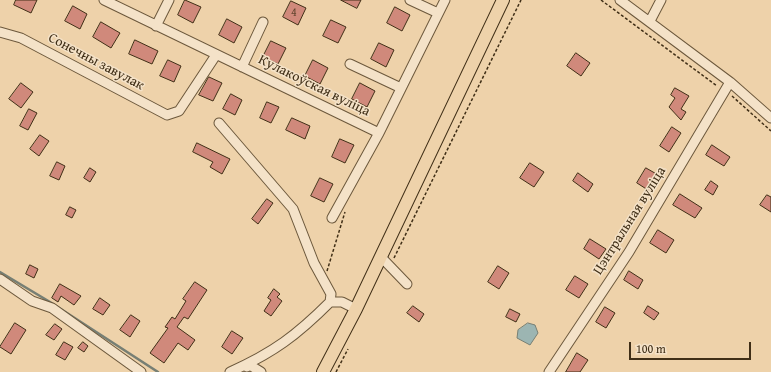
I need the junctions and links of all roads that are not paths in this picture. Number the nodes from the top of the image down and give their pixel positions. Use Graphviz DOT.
graph roads {
  1 [pos="104,0"];
  2 [pos="169,0"];
  3 [pos="410,0"];
  4 [pos="444,0"];
  5 [pos="503,0"];
  6 [pos="620,0"];
  7 [pos="661,0"];
  8 [pos="438,13"];
  9 [pos="650,21"];
  10 [pos="264,22"];
  11 [pos="156,26"];
  12 [pos="0,32"];
  13 [pos="214,58"];
  14 [pos="350,64"];
  15 [pos="242,67"];
  16 [pos="730,82"];
  17 [pos="401,88"];
  18 [pos="771,118"];
  19 [pos="219,123"];
  20 [pos="377,137"];
  21 [pos="332,218"];
  22 [pos="385,261"];
  23 [pos="0,279"];
  24 [pos="407,284"];
  25 [pos="330,302"];
  26 [pos="356,309"];
  27 [pos="246,368"];
  28 [pos="141,372"];
  29 [pos="230,372"];
  30 [pos="261,372"];
  31 [pos="323,372"];
  32 [pos="549,372"];
  1 -- 11 [label="street, Кулакоўская вуліца"];
  2 -- 11 [label="street"];
  3 -- 8 [label="street"];
  4 -- 8 [label="street, Кулакоўская вуліца"];
  5 -- 22 [label="main road"];
  6 -- 9 [label="street"];
  7 -- 9 [label="street"];
  8 -- 17 [label="street, Кулакоўская вуліца"];
  9 -- 16 [label="street"];
  10 -- 15 [label="street"];
  11 -- 13 [label="street, Кулакоўская вуліца"];
  12 -- 13 [label="street, Сонечны завулак"];
  13 -- 15 [label="street, Кулакоўская вуліца"];
  14 -- 17 [label="street"];
  15 -- 20 [label="street, Кулакоўская вуліца"];
  16 -- 18 [label="street"];
  16 -- 32 [label="street, Цэнтральная вуліца"];
  17 -- 20 [label="street, Кулакоўская вуліца"];
  19 -- 25 [label="street"];
  20 -- 21 [label="street"];
  22 -- 24 [label="street"];
  22 -- 26 [label="main road"];
  23 -- 28 [label="street"];
  25 -- 26 [label="street"];
  25 -- 27 [label="street"];
  26 -- 31 [label="main road"];
  27 -- 29 [label="street"];
  27 -- 30 [label="street"];
}
